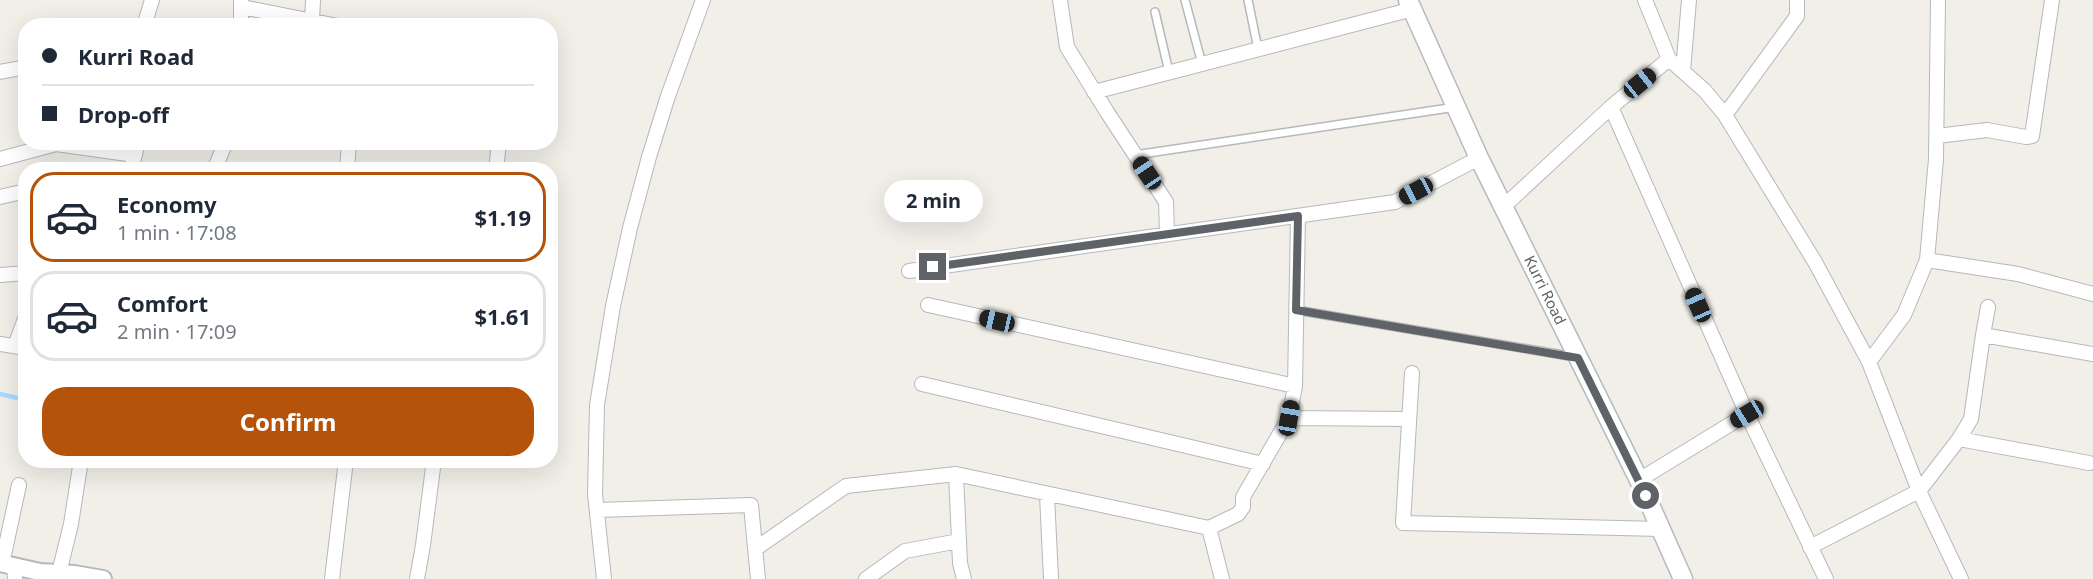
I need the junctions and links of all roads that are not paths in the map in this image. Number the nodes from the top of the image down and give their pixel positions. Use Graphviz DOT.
graph roads {
  1 [pos="152,0"];
  2 [pos="313,0"];
  3 [pos="703,0"];
  4 [pos="1060,0"];
  5 [pos="1185,0"];
  6 [pos="1248,0"];
  7 [pos="1646,0"];
  8 [pos="1689,0"];
  9 [pos="1797,0"];
  10 [pos="1938,0"];
  11 [pos="2052,0"];
  12 [pos="241,3"];
  13 [pos="1411,5"];
  14 [pos="1155,12"];
  15 [pos="146,18"];
  16 [pos="240,18"];
  17 [pos="300,18"];
  18 [pos="312,18"];
  19 [pos="1258,49"];
  20 [pos="1670,59"];
  21 [pos="1202,64"];
  22 [pos="18,69"];
  23 [pos="0,72"];
  24 [pos="1169,72"];
  25 [pos="1683,72"];
  26 [pos="1094,92"];
  27 [pos="1456,107"];
  28 [pos="1611,107"];
  29 [pos="1725,115"];
  30 [pos="1937,136"];
  31 [pos="32,150"];
  32 [pos="1135,155"];
  33 [pos="1479,158"];
  34 [pos="0,159"];
  35 [pos="18,193"];
  36 [pos="0,197"];
  37 [pos="1503,207"];
  38 [pos="1298,216"];
  39 [pos="1167,234"];
  40 [pos="1927,260"];
  41 [pos="909,270"];
  42 [pos="18,274"];
  43 [pos="0,275"];
  44 [pos="2093,294"];
  45 [pos="928,305"];
  46 [pos="1988,307"];
  47 [pos="1296,310"];
  48 [pos="1983,335"];
  49 [pos="0,344"];
  50 [pos="18,347"];
  51 [pos="2093,354"];
  52 [pos="1578,358"];
  53 [pos="1869,362"];
  54 [pos="1412,373"];
  55 [pos="922,384"];
  56 [pos="1295,386"];
  57 [pos="1747,414"];
  58 [pos="1289,418"];
  59 [pos="1409,419"];
  60 [pos="1959,438"];
  61 [pos="2089,463"];
  62 [pos="1263,464"];
  63 [pos="80,468"];
  64 [pos="345,468"];
  65 [pos="433,468"];
  66 [pos="956,474"];
  67 [pos="1639,480"];
  68 [pos="19,484"];
  69 [pos="1919,491"];
  70 [pos="1047,495"];
  71 [pos="597,510"];
  72 [pos="1209,528"];
  73 [pos="1661,529"];
  74 [pos="959,541"];
  75 [pos="1810,547"];
  76 [pos="755,549"];
  77 [pos="8,568"];
  78 [pos="60,573"];
  79 [pos="99,579"];
  80 [pos="332,579"];
  81 [pos="417,579"];
  82 [pos="604,579"];
  83 [pos="758,579"];
  84 [pos="866,579"];
  85 [pos="964,579"];
  86 [pos="1051,579"];
  87 [pos="1222,579"];
  88 [pos="1683,579"];
  89 [pos="1826,579"];
  90 [pos="1961,579"];
  1 -- 15 [label="street"];
  2 -- 18 [label="street"];
  3 -- 71 [label="street"];
  4 -- 26 [label="street"];
  5 -- 21 [label="lane"];
  6 -- 19 [label="lane"];
  7 -- 20 [label="street"];
  8 -- 25 [label="street"];
  9 -- 29 [label="street"];
  10 -- 30 [label="street"];
  11 -- 30 [label="street"];
  12 -- 16 [label="street"];
  12 -- 17 [label="street"];
  13 -- 19 [label="street"];
  13 -- 27 [label="main road, Kurri Road"];
  14 -- 24 [label="lane"];
  19 -- 21 [label="street"];
  20 -- 25 [label="street"];
  20 -- 28 [label="street"];
  21 -- 24 [label="street"];
  22 -- 23 [label="street"];
  24 -- 26 [label="street"];
  25 -- 29 [label="street"];
  26 -- 32 [label="street"];
  27 -- 32 [label="lane"];
  27 -- 33 [label="main road, Kurri Road"];
  28 -- 37 [label="street"];
  28 -- 57 [label="street"];
  29 -- 53 [label="street"];
  30 -- 40 [label="street"];
  31 -- 34 [label="street"];
  32 -- 39 [label="street"];
  33 -- 37 [label="main road, Kurri Road"];
  33 -- 38 [label="street"];
  35 -- 36 [label="street"];
  37 -- 52 [label="main road, Kurri Road"];
  38 -- 39 [label="street"];
  38 -- 47 [label="street"];
  39 -- 41 [label="street"];
  40 -- 44 [label="street"];
  40 -- 53 [label="street"];
  42 -- 43 [label="street"];
  45 -- 56 [label="street"];
  46 -- 48 [label="street"];
  47 -- 52 [label="lane"];
  47 -- 56 [label="street"];
  48 -- 51 [label="street"];
  48 -- 60 [label="street"];
  49 -- 50 [label="street"];
  52 -- 67 [label="main road, Kurri Road"];
  53 -- 69 [label="street"];
  54 -- 59 [label="street"];
  55 -- 62 [label="street"];
  56 -- 58 [label="street"];
  57 -- 67 [label="street"];
  57 -- 75 [label="street"];
  58 -- 59 [label="street"];
  58 -- 62 [label="street"];
  59 -- 73 [label="street"];
  60 -- 61 [label="street"];
  60 -- 69 [label="street"];
  62 -- 72 [label="street"];
  63 -- 78 [label="street"];
  64 -- 80 [label="street"];
  65 -- 81 [label="street"];
  66 -- 70 [label="street"];
  66 -- 74 [label="street"];
  66 -- 76 [label="street"];
  67 -- 73 [label="main road, Kurri Road"];
  68 -- 77 [label="street"];
  69 -- 75 [label="street"];
  69 -- 90 [label="street"];
  70 -- 72 [label="street"];
  70 -- 86 [label="street"];
  71 -- 76 [label="street"];
  71 -- 82 [label="street"];
  72 -- 87 [label="street"];
  73 -- 88 [label="main road, Kurri Road"];
  74 -- 84 [label="street"];
  74 -- 85 [label="street"];
  75 -- 89 [label="street"];
  76 -- 83 [label="street"];
  77 -- 78 [label="street"];
  78 -- 79 [label="street"];
}
